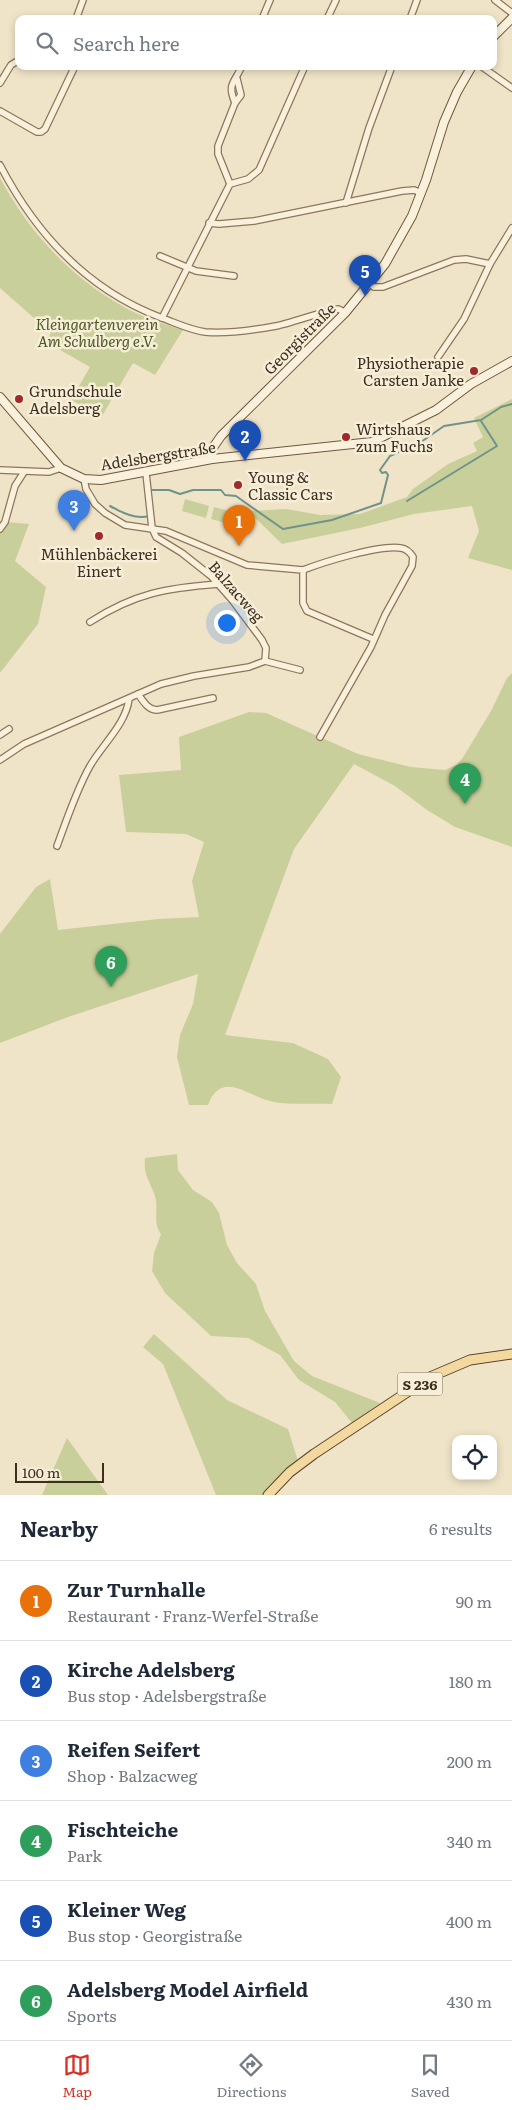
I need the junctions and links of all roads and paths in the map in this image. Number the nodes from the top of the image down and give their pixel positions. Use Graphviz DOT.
graph roads {
  1 [pos="83,0"];
  2 [pos="270,0"];
  3 [pos="336,0"];
  4 [pos="418,0"];
  5 [pos="495,0"];
  6 [pos="512,13"];
  7 [pos="77,15"];
  8 [pos="264,15"];
  9 [pos="329,15"];
  10 [pos="412,15"];
  11 [pos="512,18"];
  12 [pos="497,33"];
  13 [pos="15,63"];
  14 [pos="73,70"];
  15 [pos="240,70"];
  16 [pos="303,70"];
  17 [pos="391,70"];
  18 [pos="470,70"];
  19 [pos="487,70"];
  20 [pos="237,78"];
  21 [pos="0,83"];
  22 [pos="512,88"];
  23 [pos="235,103"];
  24 [pos="0,111"];
  25 [pos="0,165"];
  26 [pos="230,184"];
  27 [pos="421,193"];
  28 [pos="346,203"];
  29 [pos="209,223"];
  30 [pos="512,228"];
  31 [pos="160,256"];
  32 [pos="490,264"];
  33 [pos="187,268"];
  34 [pos="234,276"];
  35 [pos="370,284"];
  36 [pos="345,313"];
  37 [pos="162,318"];
  38 [pos="438,357"];
  39 [pos="512,361"];
  40 [pos="0,397"];
  41 [pos="212,460"];
  42 [pos="61,468"];
  43 [pos="0,470"];
  44 [pos="24,472"];
  45 [pos="146,473"];
  46 [pos="84,478"];
  47 [pos="152,528"];
  48 [pos="0,530"];
  49 [pos="303,570"];
  50 [pos="218,584"];
  51 [pos="90,622"];
  52 [pos="374,639"];
  53 [pos="265,662"];
  54 [pos="300,670"];
  55 [pos="138,694"];
  56 [pos="213,698"];
  57 [pos="129,699"];
  58 [pos="8,729"];
  59 [pos="0,735"];
  60 [pos="320,737"];
  61 [pos="0,760"];
  62 [pos="57,846"];
  63 [pos="512,1354"];
  64 [pos="268,1495"];
  1 -- 7 [label="street"];
  2 -- 8 [label="street"];
  3 -- 9 [label="street"];
  4 -- 10 [label="street"];
  5 -- 6 [label="street"];
  11 -- 12 [label="street"];
  13 -- 21 [label="street"];
  14 -- 24 [label="street"];
  15 -- 20 [label="street"];
  16 -- 26 [label="street"];
  17 -- 28 [label="street"];
  18 -- 27 [label="street, Georgistraße"];
  19 -- 22 [label="street"];
  20 -- 23 [label="street"];
  20 -- 23 [label="street"];
  23 -- 26 [label="street"];
  25 -- 37 [label="street"];
  26 -- 29 [label="street"];
  27 -- 28 [label="street"];
  27 -- 35 [label="street, Georgistraße"];
  28 -- 29 [label="street"];
  29 -- 33 [label="street"];
  30 -- 32 [label="street"];
  31 -- 33 [label="street"];
  32 -- 35 [label="street"];
  32 -- 38 [label="street"];
  33 -- 34 [label="street"];
  33 -- 37 [label="street"];
  35 -- 36 [label="street, Georgistraße"];
  36 -- 37 [label="street"];
  36 -- 41 [label="street, Georgistraße"];
  39 -- 41 [label="street, Adelsbergstraße"];
  40 -- 42 [label="street, Adelsbergstraße"];
  41 -- 45 [label="street, Adelsbergstraße"];
  42 -- 44 [label="street"];
  42 -- 46 [label="street, Adelsbergstraße"];
  43 -- 44 [label="street"];
  44 -- 48 [label="street"];
  45 -- 46 [label="street, Adelsbergstraße"];
  45 -- 47 [label="street"];
  46 -- 47 [label="street"];
  47 -- 49 [label="street"];
  47 -- 50 [label="street, Balzacweg"];
  49 -- 52 [label="street"];
  49 -- 52 [label="street"];
  50 -- 51 [label="street"];
  50 -- 53 [label="street, Balzacweg"];
  52 -- 60 [label="street"];
  53 -- 54 [label="street"];
  53 -- 55 [label="street"];
  55 -- 56 [label="street"];
  55 -- 57 [label="street"];
  57 -- 61 [label="street"];
  57 -- 62 [label="street"];
  58 -- 59 [label="street"];
  63 -- 64 [label="main road, S 236"];
}
